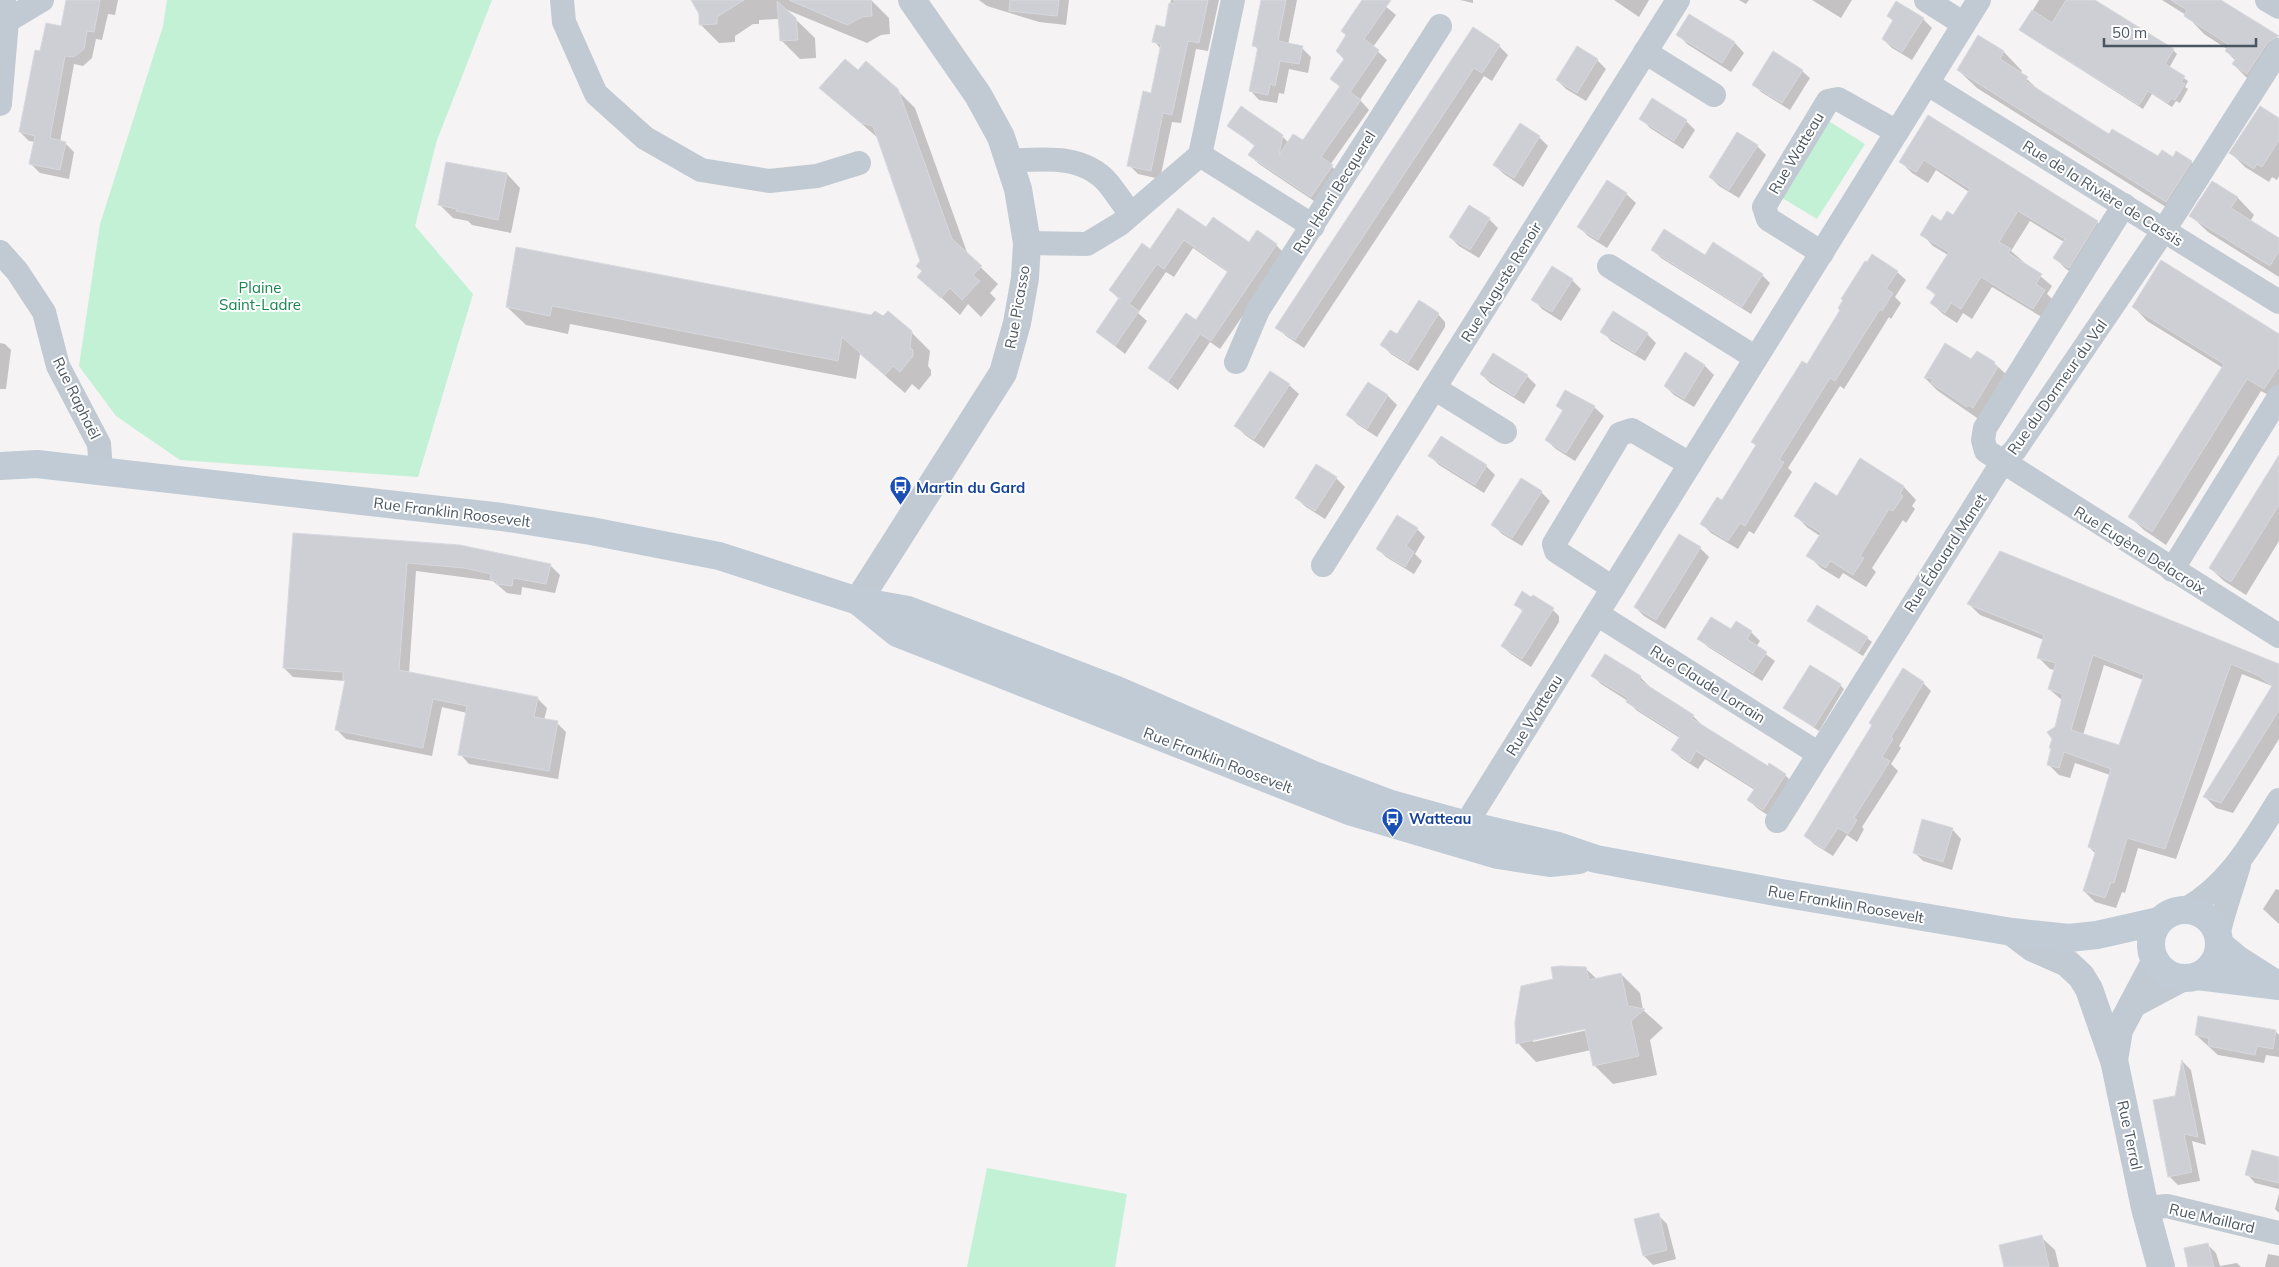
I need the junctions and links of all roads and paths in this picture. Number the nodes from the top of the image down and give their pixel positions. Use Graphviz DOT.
graph roads {
  1 [pos="42,0"];
  2 [pos="562,0"];
  3 [pos="912,0"];
  4 [pos="1233,0"];
  5 [pos="1678,0"];
  6 [pos="1926,0"];
  7 [pos="1979,0"];
  8 [pos="2267,0"];
  9 [pos="2279,7"];
  10 [pos="6,10"];
  11 [pos="1964,24"];
  12 [pos="1440,26"];
  13 [pos="2279,50"];
  14 [pos="1645,52"];
  15 [pos="1928,84"];
  16 [pos="1714,95"];
  17 [pos="0,104"];
  18 [pos="1897,132"];
  19 [pos="1200,155"];
  20 [pos="1009,161"];
  21 [pos="860,163"];
  22 [pos="2124,205"];
  23 [pos="1131,214"];
  24 [pos="1313,226"];
  25 [pos="2164,230"];
  26 [pos="1027,243"];
  27 [pos="0,252"];
  28 [pos="1822,253"];
  29 [pos="1609,266"];
  30 [pos="2279,302"];
  31 [pos="1756,358"];
  32 [pos="1236,362"];
  33 [pos="1434,388"];
  34 [pos="2279,397"];
  35 [pos="1505,432"];
  36 [pos="0,452"];
  37 [pos="2002,463"];
  38 [pos="37,464"];
  39 [pos="1690,464"];
  40 [pos="0,466"];
  41 [pos="101,470"];
  42 [pos="1323,564"];
  43 [pos="2172,570"];
  44 [pos="1613,588"];
  45 [pos="858,601"];
  46 [pos="1597,614"];
  47 [pos="2279,636"];
  48 [pos="1819,754"];
  49 [pos="2279,800"];
  50 [pos="1777,822"];
  51 [pos="1463,835"];
  52 [pos="2239,864"];
  53 [pos="2186,909"];
  54 [pos="2159,921"];
  55 [pos="2012,932"];
  56 [pos="2097,935"];
  57 [pos="2219,940"];
  58 [pos="2153,957"];
  59 [pos="2189,977"];
  60 [pos="2279,986"];
  61 [pos="2133,1004"];
  62 [pos="2114,1060"];
  63 [pos="2145,1208"];
  64 [pos="2279,1233"];
  65 [pos="2160,1267"];
  1 -- 10 [label="street"];
  2 -- 21 [label="street"];
  3 -- 20 [label="street, Rue Picasso"];
  4 -- 19 [label="street"];
  5 -- 14 [label="street, Rue Auguste Renoir"];
  6 -- 11 [label="street"];
  7 -- 11 [label="street, Rue Watteau"];
  8 -- 9 [label="street"];
  10 -- 17 [label="street"];
  11 -- 15 [label="street, Rue Watteau"];
  12 -- 24 [label="street, Rue Henri Becquerel"];
  13 -- 25 [label="street, Rue du Dormeur du Val"];
  14 -- 16 [label="street"];
  14 -- 33 [label="street, Rue Auguste Renoir"];
  15 -- 18 [label="street, Rue Watteau"];
  15 -- 22 [label="street, Rue de la Rivière de Cassis"];
  18 -- 28 [label="street, Rue Watteau"];
  18 -- 28 [label="street, Rue Watteau"];
  19 -- 23 [label="street"];
  19 -- 24 [label="street"];
  20 -- 23 [label="street"];
  20 -- 26 [label="street, Rue Picasso"];
  22 -- 25 [label="street, Rue de la Rivière de Cassis"];
  22 -- 37 [label="street, Rue du Dormeur du Val"];
  23 -- 26 [label="street"];
  24 -- 32 [label="street, Rue Henri Becquerel"];
  25 -- 30 [label="street, Rue de la Rivière de Cassis"];
  25 -- 37 [label="street, Rue du Dormeur du Val"];
  26 -- 45 [label="street, Rue Picasso"];
  27 -- 41 [label="street, Rue Raphaël"];
  28 -- 31 [label="street, Rue Watteau"];
  29 -- 31 [label="street"];
  31 -- 39 [label="street, Rue Watteau"];
  33 -- 35 [label="street"];
  33 -- 42 [label="street, Rue Auguste Renoir"];
  34 -- 43 [label="street"];
  36 -- 38 [label="main road"];
  37 -- 43 [label="street, Rue Eugène Delacroix"];
  37 -- 48 [label="street, Rue Édouard Manet"];
  38 -- 40 [label="main road"];
  38 -- 41 [label="main road, Rue Franklin Roosevelt"];
  39 -- 44 [label="street, Rue Watteau"];
  39 -- 44 [label="street"];
  41 -- 45 [label="main road, Rue Franklin Roosevelt"];
  43 -- 47 [label="street, Rue Eugène Delacroix"];
  44 -- 46 [label="street, Rue Watteau"];
  45 -- 51 [label="main road, Rue Franklin Roosevelt"];
  46 -- 48 [label="street, Rue Claude Lorrain"];
  46 -- 51 [label="street, Rue Watteau"];
  48 -- 50 [label="street"];
  49 -- 52 [label="street"];
  51 -- 55 [label="main road, Rue Franklin Roosevelt"];
  52 -- 53 [label="street"];
  52 -- 57 [label="street"];
  53 -- 54 [label="main road"];
  53 -- 57 [label="main road"];
  54 -- 56 [label="main road, Rue Franklin Roosevelt"];
  54 -- 58 [label="main road"];
  55 -- 56 [label="main road, Rue Franklin Roosevelt"];
  55 -- 62 [label="street"];
  56 -- 58 [label="main road, Rue Franklin Roosevelt"];
  57 -- 59 [label="main road"];
  57 -- 60 [label="main road"];
  58 -- 59 [label="main road"];
  58 -- 61 [label="street, Rue Terral"];
  59 -- 60 [label="main road"];
  59 -- 61 [label="street"];
  61 -- 62 [label="street, Rue Terral"];
  62 -- 63 [label="street, Rue Terral"];
  63 -- 64 [label="street, Rue Maillard"];
  63 -- 65 [label="street, Rue Terral"];
}
